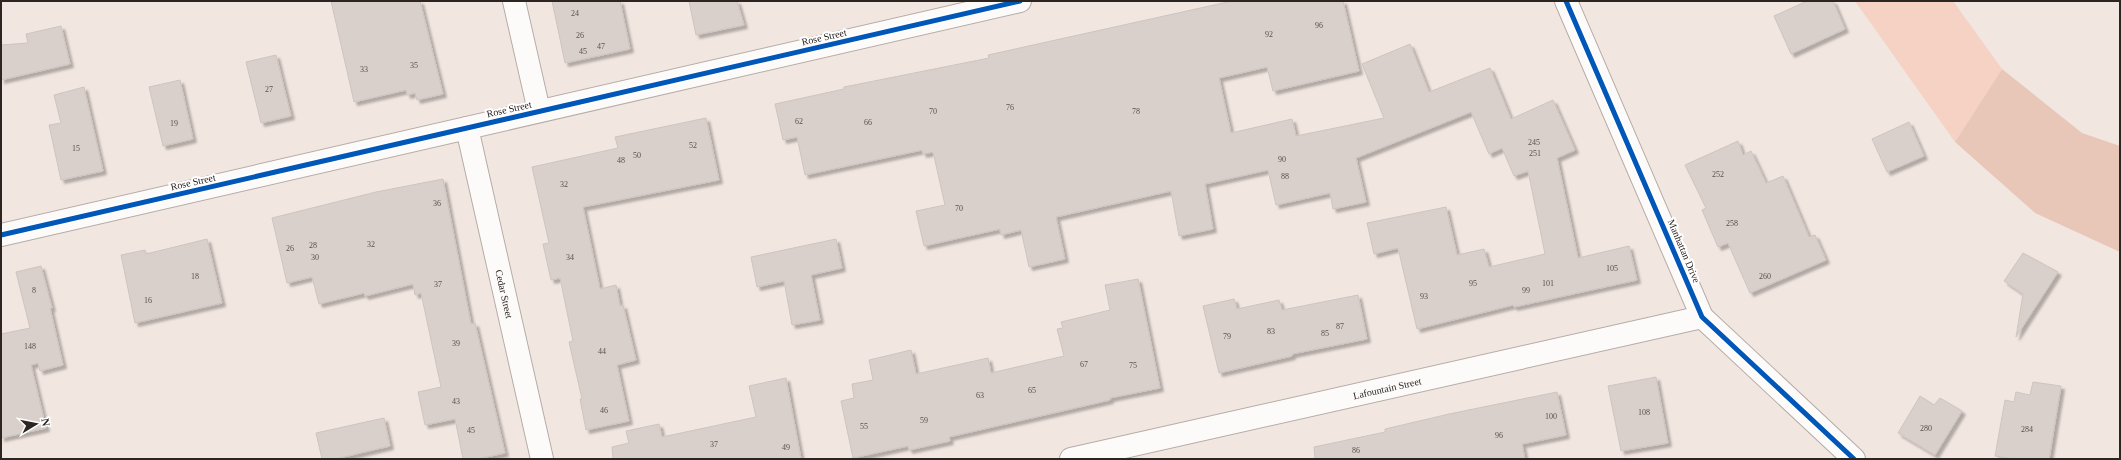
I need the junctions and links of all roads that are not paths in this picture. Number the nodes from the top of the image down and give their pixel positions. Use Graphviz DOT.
graph roads {
  1 [pos="514,1"];
  2 [pos="1020,1"];
  3 [pos="1566,1"];
  4 [pos="539,111"];
  5 [pos="467,128"];
  6 [pos="1,235"];
  7 [pos="1702,317"];
  8 [pos="542,459"];
  9 [pos="1071,459"];
  10 [pos="1854,459"];
  1 -- 4 [label="street"];
  2 -- 4 [label="street, Rose Street"];
  3 -- 7 [label="street, Manhattan Drive"];
  4 -- 5 [label="street, Rose Street"];
  5 -- 6 [label="street, Rose Street"];
  5 -- 8 [label="street, Cedar Street"];
  7 -- 9 [label="street, Lafountain Street"];
  7 -- 10 [label="street, Manhattan Drive"];
}
